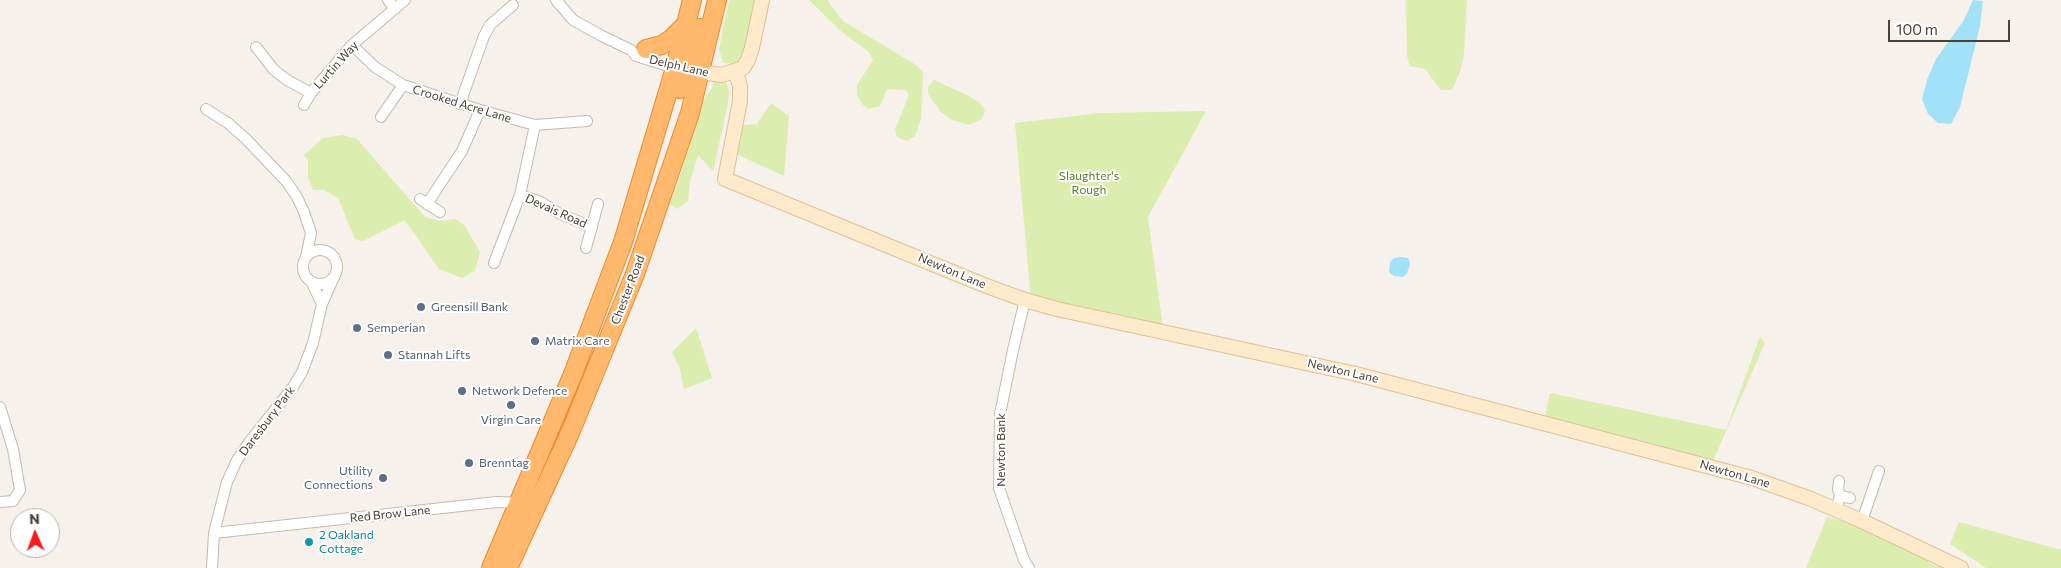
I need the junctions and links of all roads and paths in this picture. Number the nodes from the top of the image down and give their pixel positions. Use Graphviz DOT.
graph roads {
  1 [pos="388,0"];
  2 [pos="405,0"];
  3 [pos="556,0"];
  4 [pos="692,0"];
  5 [pos="707,0"];
  6 [pos="717,0"];
  7 [pos="762,0"];
  8 [pos="513,5"];
  9 [pos="395,9"];
  10 [pos="686,23"];
  11 [pos="352,45"];
  12 [pos="256,47"];
  13 [pos="639,49"];
  14 [pos="689,65"];
  15 [pos="732,72"];
  16 [pos="403,86"];
  17 [pos="311,93"];
  18 [pos="460,104"];
  19 [pos="304,105"];
  20 [pos="206,109"];
  21 [pos="480,110"];
  22 [pos="381,117"];
  23 [pos="587,121"];
  24 [pos="535,125"];
  25 [pos="520,195"];
  26 [pos="598,204"];
  27 [pos="440,212"];
  28 [pos="592,227"];
  29 [pos="310,233"];
  30 [pos="586,248"];
  31 [pos="329,252"];
  32 [pos="306,258"];
  33 [pos="494,263"];
  34 [pos="334,277"];
  35 [pos="311,281"];
  36 [pos="1025,300"];
  37 [pos="322,304"];
  38 [pos="0,408"];
  39 [pos="1879,471"];
  40 [pos="1839,481"];
  41 [pos="0,502"];
  42 [pos="527,505"];
  43 [pos="1836,510"];
  44 [pos="1862,520"];
  45 [pos="214,533"];
  46 [pos="212,568"];
  47 [pos="491,568"];
  48 [pos="508,568"];
  49 [pos="1029,568"];
  50 [pos="1961,568"];
  1 -- 9 [label="street"];
  2 -- 9 [label="street, Lurtin Way"];
  3 -- 13 [label="street, Delph Lane"];
  4 -- 10 [label="highway, Chester Road"];
  5 -- 14 [label="highway"];
  6 -- 14 [label="highway, Chester Road"];
  7 -- 15 [label="street"];
  8 -- 18 [label="street"];
  9 -- 11 [label="street, Lurtin Way"];
  10 -- 13 [label="highway"];
  10 -- 14 [label="highway, Chester Road"];
  11 -- 16 [label="street, Crooked Acre Lane"];
  11 -- 17 [label="street, Lurtin Way"];
  12 -- 17 [label="street"];
  13 -- 14 [label="street, Delph Lane"];
  13 -- 14 [label="street, Delph Lane"];
  14 -- 15 [label="street, Delph Lane"];
  14 -- 42 [label="highway, Chester Road"];
  14 -- 42 [label="highway, Chester Road"];
  15 -- 36 [label="street, Newton Lane"];
  16 -- 18 [label="street, Crooked Acre Lane"];
  16 -- 22 [label="street"];
  17 -- 19 [label="street, Lurtin Way"];
  18 -- 21 [label="street, Crooked Acre Lane"];
  20 -- 29 [label="street"];
  21 -- 24 [label="street, Crooked Acre Lane"];
  21 -- 27 [label="street"];
  23 -- 24 [label="street, Crooked Acre Lane"];
  24 -- 25 [label="street, Devais Road"];
  25 -- 28 [label="street, Devais Road"];
  25 -- 33 [label="street, Devais Road"];
  26 -- 28 [label="street, Devais Road"];
  28 -- 30 [label="street, Devais Road"];
  29 -- 31 [label="street"];
  29 -- 32 [label="street"];
  31 -- 32 [label="street"];
  31 -- 34 [label="street"];
  32 -- 35 [label="street"];
  34 -- 35 [label="street"];
  34 -- 37 [label="street, Daresbury Park"];
  35 -- 37 [label="street"];
  36 -- 43 [label="street, Newton Lane"];
  36 -- 49 [label="street, Newton Bank"];
  37 -- 45 [label="street, Daresbury Park"];
  38 -- 41 [label="street"];
  39 -- 44 [label="street"];
  40 -- 43 [label="street"];
  42 -- 45 [label="street, Red Brow Lane"];
  42 -- 47 [label="highway, Chester Road"];
  42 -- 48 [label="highway, Chester Road"];
  43 -- 44 [label="street, Newton Lane"];
  44 -- 50 [label="street, Newton Lane"];
  45 -- 46 [label="street, Daresbury Park"];
}
